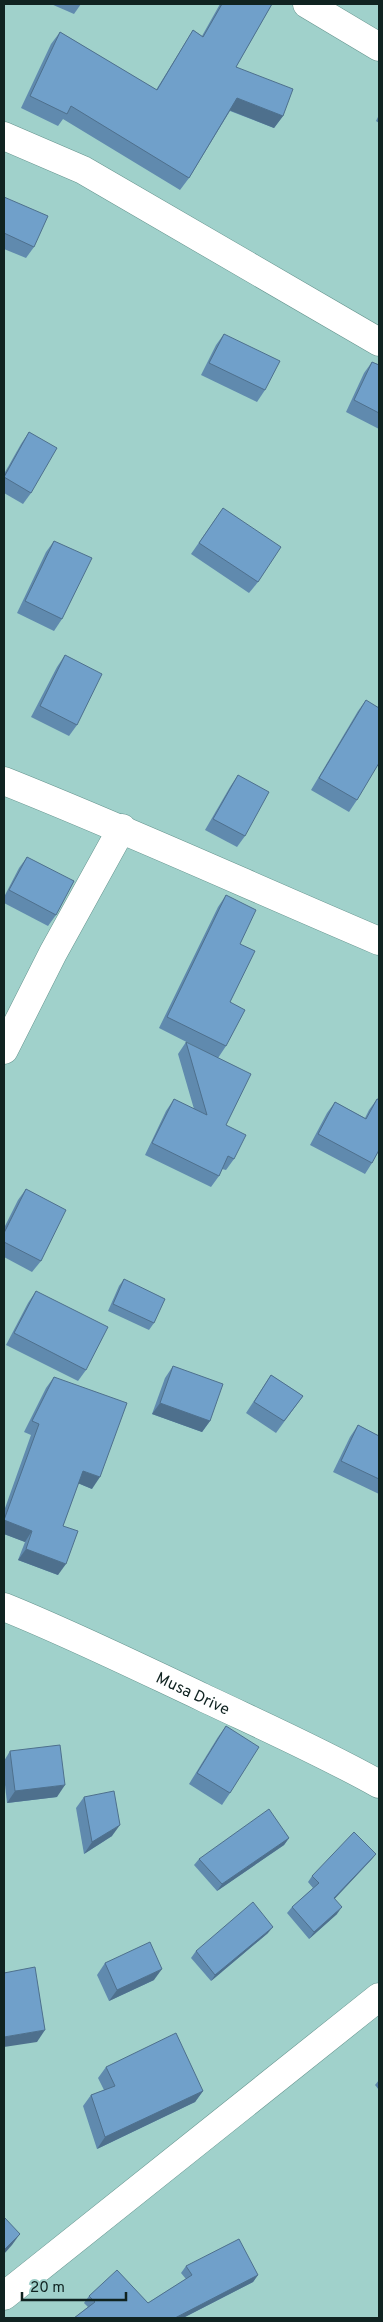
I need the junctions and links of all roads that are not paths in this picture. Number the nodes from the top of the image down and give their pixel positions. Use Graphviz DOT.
graph roads {
  1 [pos="307,4"];
  2 [pos="379,46"];
  3 [pos="4,136"];
  4 [pos="379,342"];
  5 [pos="4,780"];
  6 [pos="122,828"];
  7 [pos="379,941"];
  8 [pos="4,1050"];
  9 [pos="4,1607"];
  10 [pos="379,1784"];
  11 [pos="379,1996"];
  12 [pos="4,2296"];
  1 -- 2 [label="street"];
  3 -- 4 [label="street"];
  5 -- 6 [label="street"];
  6 -- 7 [label="street"];
  6 -- 8 [label="street"];
  9 -- 10 [label="street, Musa Drive"];
  11 -- 12 [label="street"];
}
